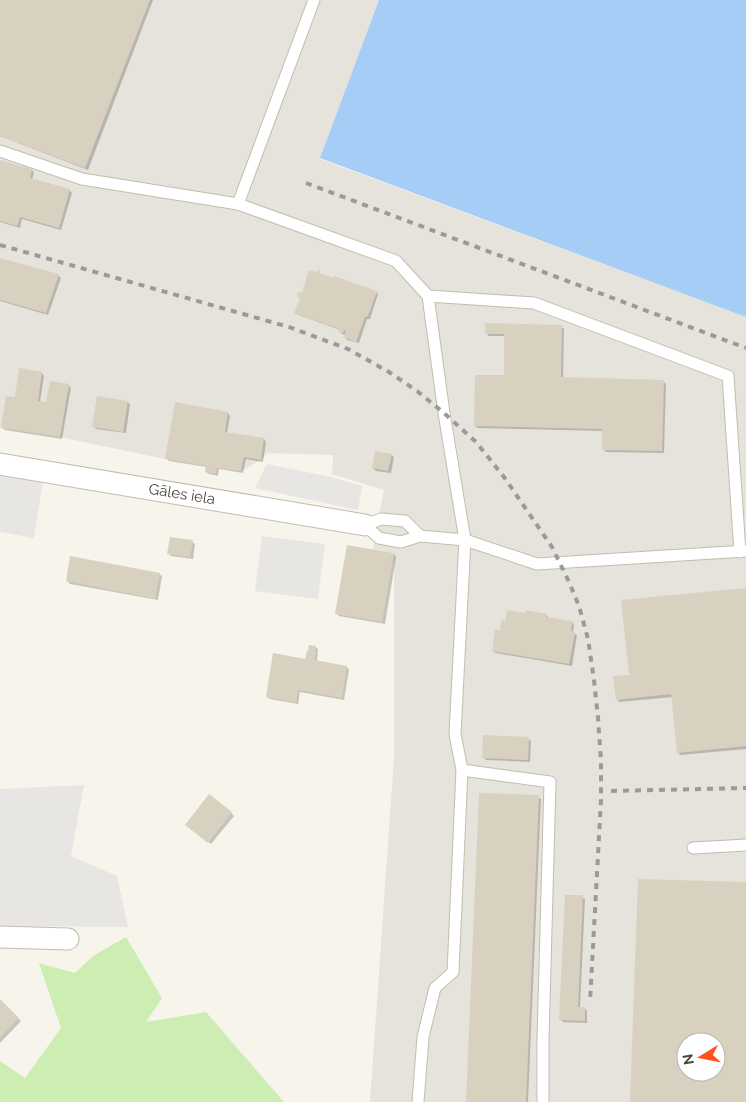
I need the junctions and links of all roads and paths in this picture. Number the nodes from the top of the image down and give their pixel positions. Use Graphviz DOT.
graph roads {
  1 [pos="314,0"];
  2 [pos="0,151"];
  3 [pos="238,204"];
  4 [pos="428,296"];
  5 [pos="0,464"];
  6 [pos="365,525"];
  7 [pos="420,536"];
  8 [pos="465,540"];
  9 [pos="743,552"];
  10 [pos="462,770"];
  11 [pos="746,845"];
  12 [pos="692,848"];
  13 [pos="0,937"];
  14 [pos="68,939"];
  15 [pos="418,1102"];
  16 [pos="543,1102"];
  1 -- 3 [label="lane"];
  2 -- 3 [label="lane"];
  3 -- 4 [label="lane"];
  4 -- 8 [label="lane"];
  4 -- 9 [label="lane"];
  5 -- 6 [label="street, Gāles iela"];
  6 -- 7 [label="lane"];
  6 -- 7 [label="lane"];
  7 -- 8 [label="lane"];
  8 -- 9 [label="lane"];
  8 -- 10 [label="lane"];
  10 -- 15 [label="lane"];
  10 -- 16 [label="lane"];
  11 -- 12 [label="lane"];
  13 -- 14 [label="street"];
}
